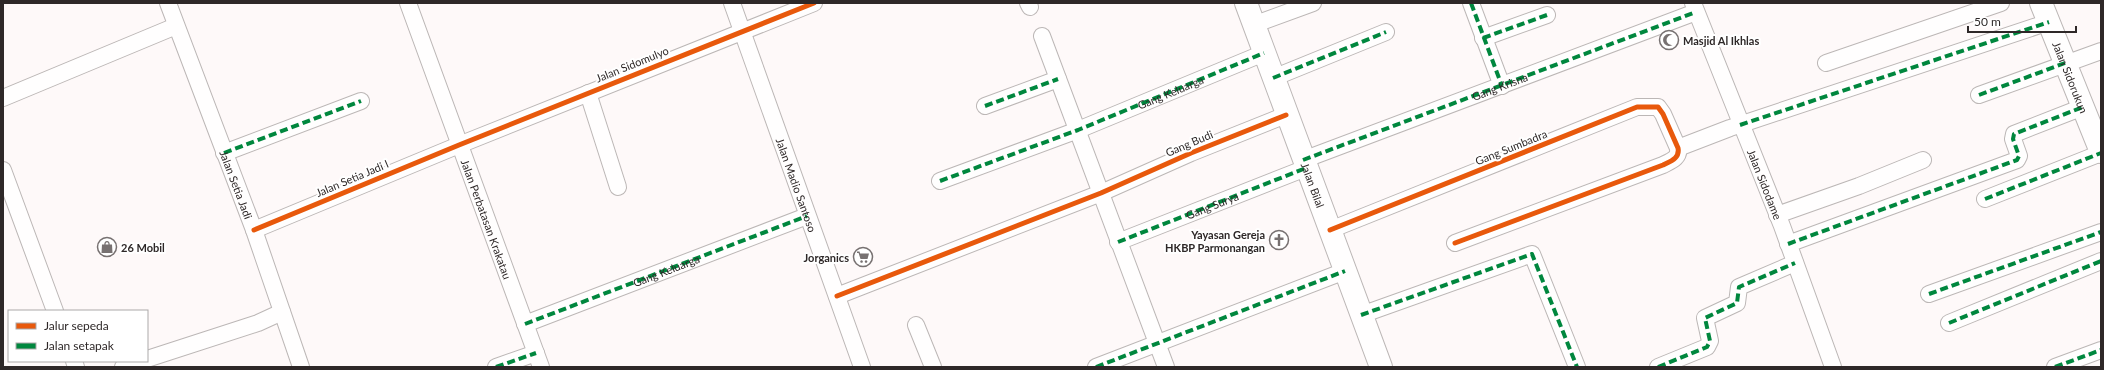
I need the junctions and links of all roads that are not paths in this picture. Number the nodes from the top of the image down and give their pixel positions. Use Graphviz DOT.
graph roads {
  1 [pos="168,3"];
  2 [pos="408,3"];
  3 [pos="732,3"];
  4 [pos="814,3"];
  5 [pos="1246,3"];
  6 [pos="1313,3"];
  7 [pos="1471,3"];
  8 [pos="2001,3"];
  9 [pos="1694,8"];
  10 [pos="2045,12"];
  11 [pos="1547,15"];
  12 [pos="1253,25"];
  13 [pos="176,26"];
  14 [pos="741,31"];
  15 [pos="1386,32"];
  16 [pos="1042,36"];
  17 [pos="1483,38"];
  18 [pos="2101,51"];
  19 [pos="1264,53"];
  20 [pos="1826,63"];
  21 [pos="2065,63"];
  22 [pos="1273,78"];
  23 [pos="1058,79"];
  24 [pos="1502,86"];
  25 [pos="588,93"];
  26 [pos="1979,95"];
  27 [pos="3,98"];
  28 [pos="361,101"];
  29 [pos="985,106"];
  30 [pos="2083,107"];
  31 [pos="1286,115"];
  32 [pos="1740,125"];
  33 [pos="1078,130"];
  34 [pos="459,145"];
  35 [pos="1678,148"];
  36 [pos="224,153"];
  37 [pos="2101,153"];
  38 [pos="1923,160"];
  39 [pos="1304,164"];
  40 [pos="3,170"];
  41 [pos="940,181"];
  42 [pos="618,187"];
  43 [pos="1101,193"];
  44 [pos="1986,199"];
  45 [pos="1777,215"];
  46 [pos="807,216"];
  47 [pos="254,230"];
  48 [pos="1330,230"];
  49 [pos="2101,232"];
  50 [pos="1118,242"];
  51 [pos="1455,243"];
  52 [pos="1788,244"];
  53 [pos="2101,261"];
  54 [pos="1795,263"];
  55 [pos="1345,271"];
  56 [pos="1929,294"];
  57 [pos="837,296"];
  58 [pos="56,310"];
  59 [pos="282,312"];
  60 [pos="1361,315"];
  61 [pos="1949,323"];
  62 [pos="525,324"];
  63 [pos="916,325"];
  64 [pos="1157,342"];
  65 [pos="2101,350"];
  66 [pos="148,359"];
  67 [pos="539,360"];
  68 [pos="138,362"];
  69 [pos="123,367"];
  70 [pos="301,367"];
  71 [pos="496,367"];
  72 [pos="862,367"];
  73 [pos="933,367"];
  74 [pos="1096,367"];
  75 [pos="1166,367"];
  76 [pos="1380,367"];
  77 [pos="1577,367"];
  78 [pos="1658,367"];
  79 [pos="1833,367"];
  80 [pos="2055,367"];
  1 -- 13 [label="street, Jalan Setia Jadi"];
  2 -- 34 [label="street, Jalan Perbatasan Krakatau"];
  3 -- 14 [label="street, Jalan Madio Santoso"];
  4 -- 14 [label="street, Jalan Sidomulyo"];
  5 -- 12 [label="main road, Jalan Bilal"];
  6 -- 12 [label="street"];
  7 -- 17 [label="street"];
  8 -- 20 [label="street"];
  9 -- 24 [label="street, Gang Krisna"];
  9 -- 32 [label="street, Jalan Sidodame"];
  10 -- 21 [label="main road, Jalan Sidorukun"];
  10 -- 32 [label="street"];
  11 -- 17 [label="street"];
  12 -- 19 [label="main road, Jalan Bilal"];
  13 -- 27 [label="street"];
  13 -- 36 [label="street, Jalan Setia Jadi"];
  14 -- 25 [label="street, Jalan Sidomulyo"];
  14 -- 46 [label="street, Jalan Madio Santoso"];
  15 -- 22 [label="street"];
  16 -- 23 [label="street"];
  17 -- 24 [label="street"];
  18 -- 21 [label="street"];
  19 -- 22 [label="main road, Jalan Bilal"];
  19 -- 33 [label="street, Gang Keluarga"];
  21 -- 26 [label="street"];
  21 -- 30 [label="main road, Jalan Sidorukun"];
  22 -- 31 [label="main road, Jalan Bilal"];
  23 -- 29 [label="street"];
  23 -- 33 [label="street"];
  24 -- 39 [label="street, Gang Krisna"];
  25 -- 34 [label="street, Jalan Sidomulyo"];
  25 -- 42 [label="street"];
  28 -- 36 [label="street"];
  30 -- 37 [label="main road, Jalan Sidorukun"];
  30 -- 52 [label="street"];
  31 -- 39 [label="main road, Jalan Bilal"];
  31 -- 43 [label="street, Gang Budi"];
  32 -- 35 [label="street"];
  32 -- 45 [label="street, Jalan Sidodame"];
  33 -- 41 [label="street, Gang Keluarga"];
  33 -- 43 [label="street"];
  34 -- 47 [label="street, Jalan Setia Jadi I"];
  34 -- 62 [label="street, Jalan Perbatasan Krakatau"];
  35 -- 48 [label="street, Gang Sumbadra"];
  35 -- 51 [label="street"];
  36 -- 47 [label="street, Jalan Setia Jadi"];
  37 -- 44 [label="street"];
  38 -- 45 [label="street"];
  39 -- 48 [label="main road, Jalan Bilal"];
  39 -- 50 [label="street, Gang Surya"];
  40 -- 58 [label="street"];
  43 -- 50 [label="street"];
  43 -- 57 [label="street, Gang Budi"];
  45 -- 52 [label="street, Jalan Sidodame"];
  46 -- 57 [label="street, Jalan Madio Santoso"];
  46 -- 62 [label="street, Gang Keluarga"];
  47 -- 59 [label="street, Jalan Setia Jadi"];
  48 -- 55 [label="main road, Jalan Bilal"];
  49 -- 56 [label="street"];
  50 -- 64 [label="street"];
  52 -- 54 [label="street, Jalan Sidodame"];
  53 -- 61 [label="street"];
  54 -- 78 [label="street"];
  54 -- 79 [label="street, Jalan Sidodame"];
  55 -- 60 [label="main road, Jalan Bilal"];
  55 -- 64 [label="street"];
  57 -- 72 [label="street, Jalan Madio Santoso"];
  59 -- 66 [label="street"];
  59 -- 70 [label="street, Jalan Setia Jadi"];
  60 -- 76 [label="main road, Jalan Bilal"];
  60 -- 77 [label="street"];
  62 -- 67 [label="street, Jalan Perbatasan Krakatau"];
  63 -- 73 [label="street"];
  64 -- 74 [label="street"];
  64 -- 75 [label="street"];
  65 -- 80 [label="street"];
  67 -- 71 [label="street"];
  68 -- 69 [label="street"];
}
